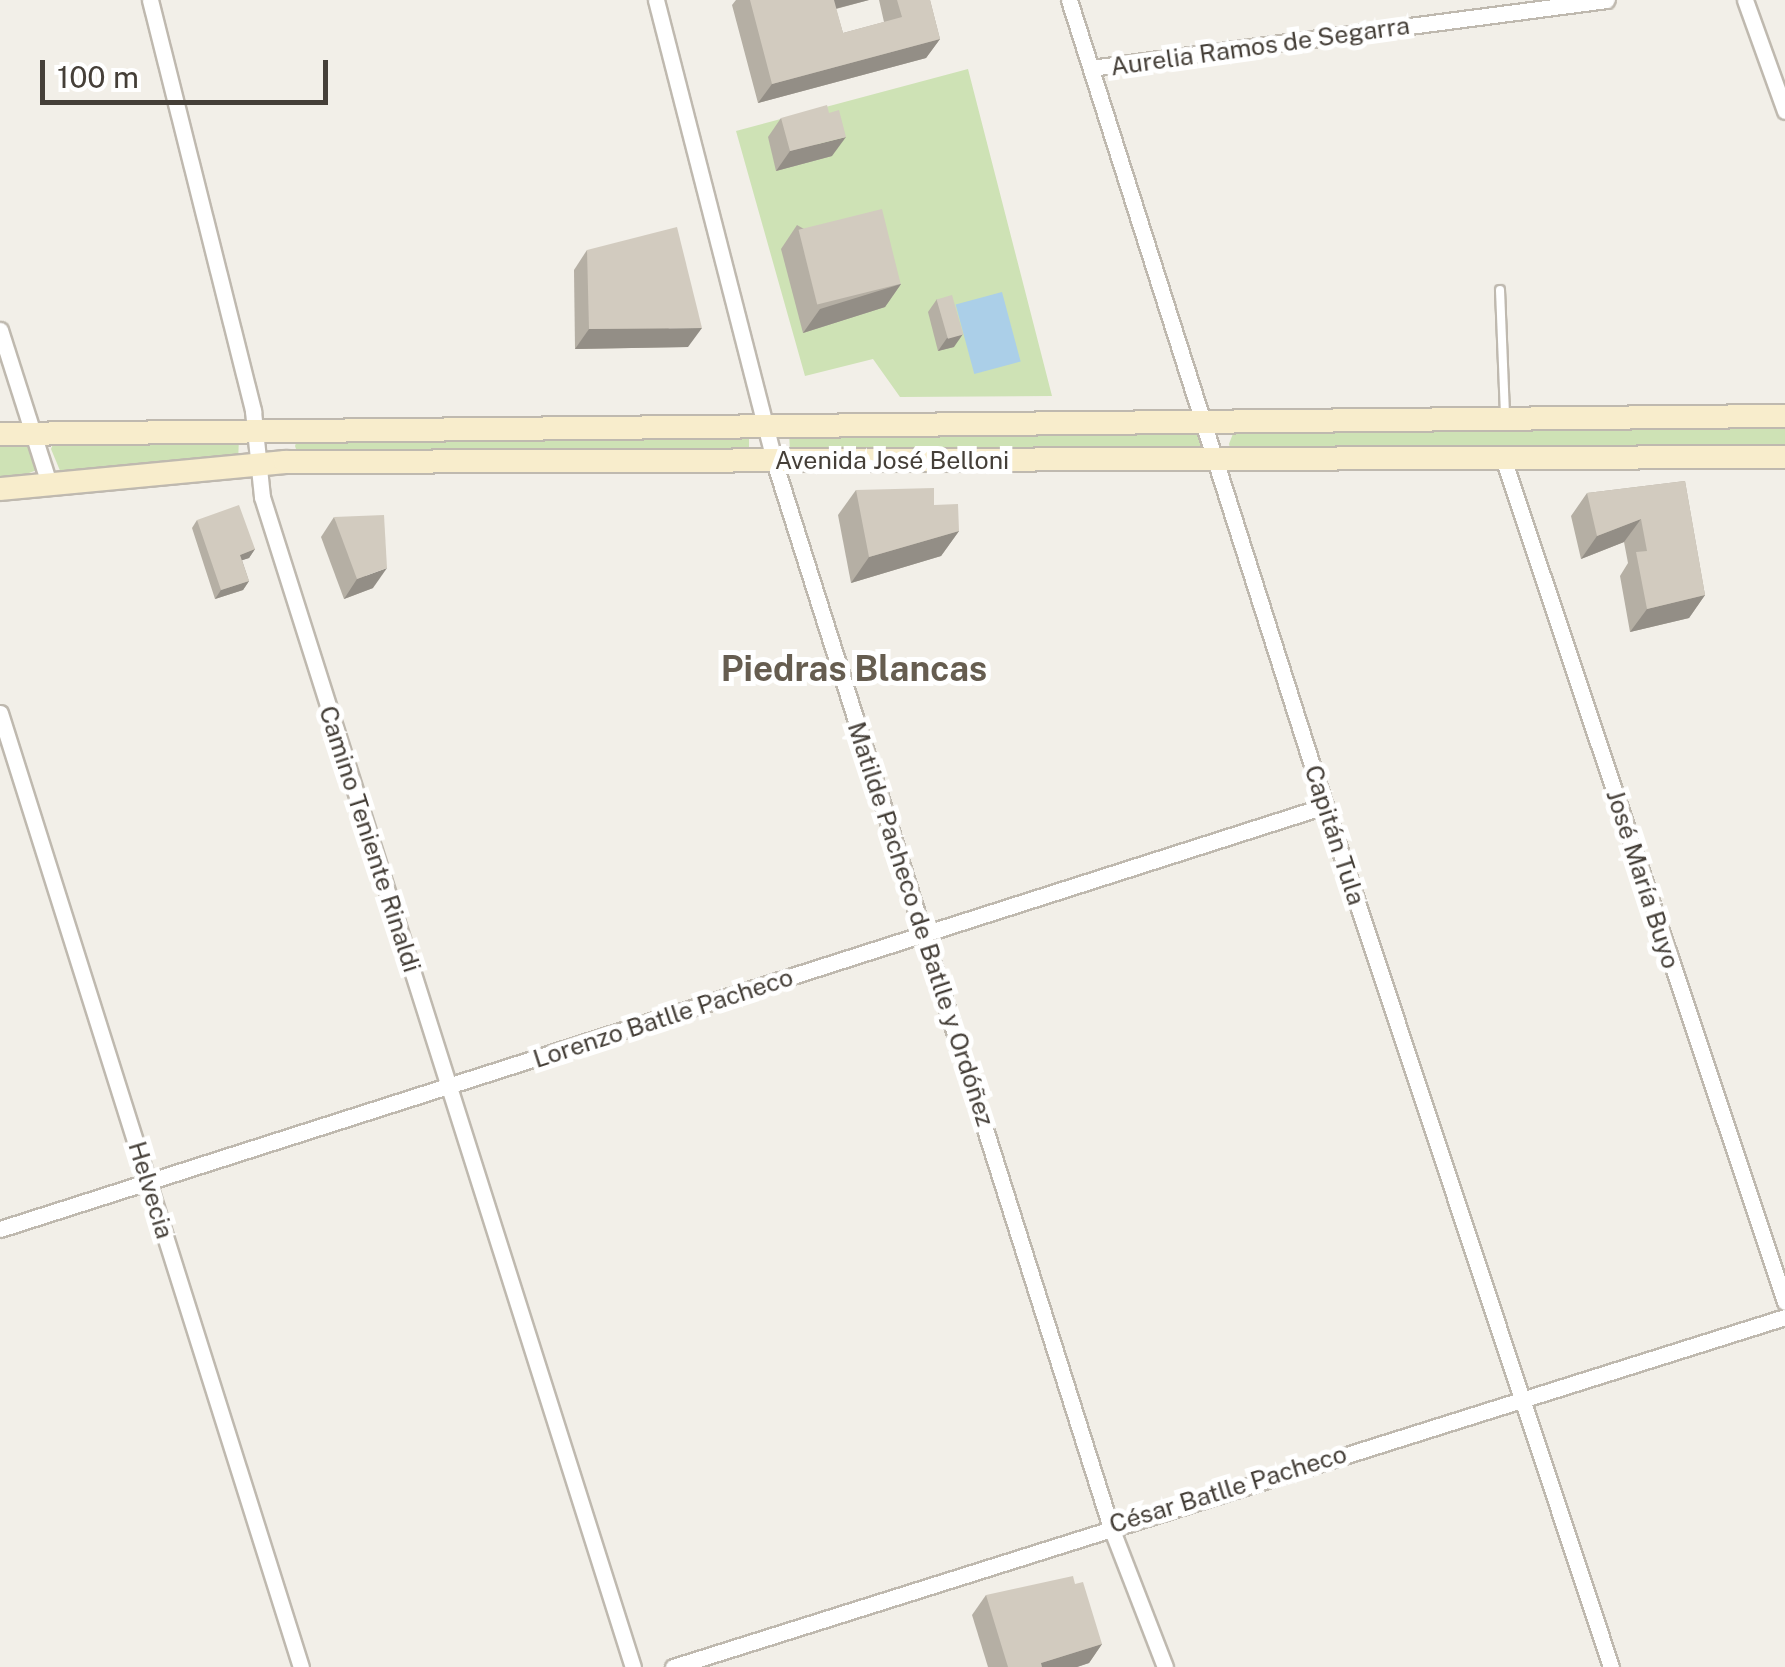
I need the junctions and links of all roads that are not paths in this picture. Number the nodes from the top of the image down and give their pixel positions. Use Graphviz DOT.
graph roads {
  1 [pos="150,0"];
  2 [pos="656,0"];
  3 [pos="1069,0"];
  4 [pos="1607,0"];
  5 [pos="1746,0"];
  6 [pos="1092,68"];
  7 [pos="1785,112"];
  8 [pos="1500,290"];
  9 [pos="0,330"];
  10 [pos="1785,416"];
  11 [pos="1505,420"];
  12 [pos="768,426"];
  13 [pos="1206,426"];
  14 [pos="256,427"];
  15 [pos="34,432"];
  16 [pos="0,434"];
  17 [pos="1502,456"];
  18 [pos="1785,457"];
  19 [pos="774,460"];
  20 [pos="1216,460"];
  21 [pos="257,466"];
  22 [pos="49,484"];
  23 [pos="0,489"];
  24 [pos="0,713"];
  25 [pos="1325,806"];
  26 [pos="924,934"];
  27 [pos="448,1087"];
  28 [pos="149,1183"];
  29 [pos="0,1229"];
  30 [pos="1785,1302"];
  31 [pos="1785,1317"];
  32 [pos="1522,1398"];
  33 [pos="1110,1525"];
  34 [pos="301,1667"];
  35 [pos="633,1667"];
  36 [pos="674,1667"];
  37 [pos="1164,1667"];
  38 [pos="1611,1667"];
  1 -- 14 [label="street, Camino Teniente Rinaldi"];
  2 -- 12 [label="street, Matilde Pacheco de Batlle y Ordóñez"];
  3 -- 6 [label="street, Capitán Tula"];
  4 -- 6 [label="street, Aurelia Ramos de Segarra"];
  5 -- 7 [label="street"];
  6 -- 13 [label="street, Capitán Tula"];
  8 -- 11 [label="lane"];
  9 -- 15 [label="street"];
  10 -- 11 [label="main road, Avenida José Belloni"];
  11 -- 13 [label="main road, Avenida José Belloni"];
  12 -- 13 [label="main road, Avenida José Belloni"];
  12 -- 14 [label="main road, Avenida José Belloni"];
  12 -- 19 [label="street, Matilde Pacheco de Batlle y Ordóñez"];
  13 -- 20 [label="street, Capitán Tula"];
  14 -- 15 [label="main road, Avenida José Belloni"];
  14 -- 21 [label="street, Camino Teniente Rinaldi"];
  15 -- 16 [label="main road, Avenida José Belloni"];
  15 -- 22 [label="street"];
  17 -- 18 [label="main road, Avenida José Belloni"];
  17 -- 20 [label="main road, Avenida José Belloni"];
  17 -- 30 [label="street, José María Buyo"];
  19 -- 20 [label="main road, Avenida José Belloni"];
  19 -- 21 [label="main road, Avenida José Belloni"];
  19 -- 26 [label="street, Matilde Pacheco de Batlle y Ordóñez"];
  20 -- 25 [label="street, Capitán Tula"];
  21 -- 22 [label="main road, Avenida José Belloni"];
  21 -- 27 [label="street, Camino Teniente Rinaldi"];
  22 -- 23 [label="main road, Avenida José Belloni"];
  24 -- 28 [label="street, Helvecia"];
  25 -- 26 [label="street, Lorenzo Batlle Pacheco"];
  25 -- 32 [label="street, Capitán Tula"];
  26 -- 27 [label="street, Lorenzo Batlle Pacheco"];
  26 -- 33 [label="street, Matilde Pacheco de Batlle y Ordóñez"];
  27 -- 28 [label="street, Lorenzo Batlle Pacheco"];
  27 -- 35 [label="street, Camino Teniente Rinaldi"];
  28 -- 29 [label="street, Lorenzo Batlle Pacheco"];
  28 -- 34 [label="street, Helvecia"];
  31 -- 32 [label="street, César Batlle Pacheco"];
  32 -- 33 [label="street, César Batlle Pacheco"];
  32 -- 38 [label="street, Capitán Tula"];
  33 -- 36 [label="street, César Batlle Pacheco"];
  33 -- 37 [label="street, Matilde Pacheco de Batlle y Ordóñez"];
}
